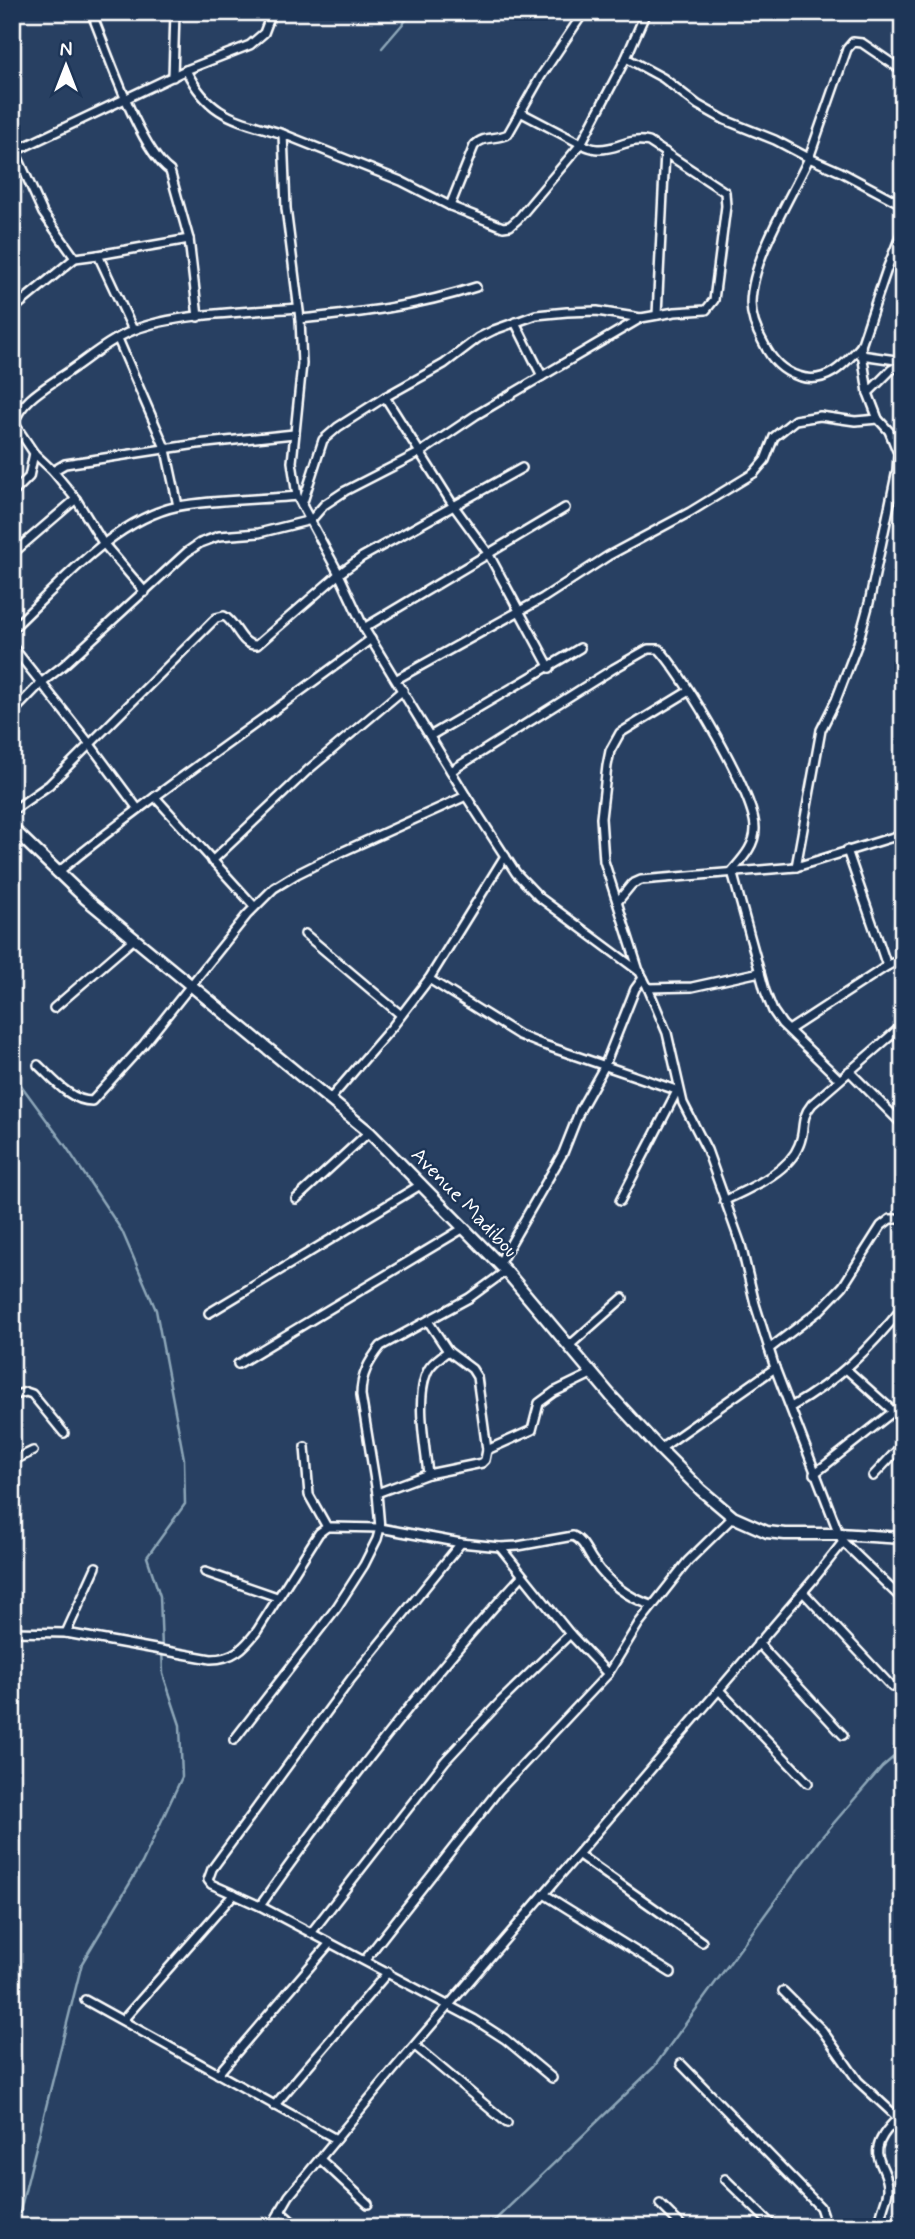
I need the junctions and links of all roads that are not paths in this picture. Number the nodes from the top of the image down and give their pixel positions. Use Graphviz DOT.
graph roads {
  1 [pos="91,12"];
  2 [pos="175,12"];
  3 [pos="272,12"];
  4 [pos="584,12"];
  5 [pos="646,12"];
  6 [pos="626,58"];
  7 [pos="186,70"];
  8 [pos="903,71"];
  9 [pos="173,77"];
  10 [pos="126,98"];
  11 [pos="520,112"];
  12 [pos="283,134"];
  13 [pos="581,144"];
  14 [pos="14,151"];
  15 [pos="665,152"];
  16 [pos="809,158"];
  17 [pos="903,205"];
  18 [pos="450,206"];
  19 [pos="903,229"];
  20 [pos="189,239"];
  21 [pos="98,255"];
  22 [pos="75,258"];
  23 [pos="476,287"];
  24 [pos="298,308"];
  25 [pos="12,310"];
  26 [pos="657,315"];
  27 [pos="198,317"];
  28 [pos="641,318"];
  29 [pos="300,319"];
  30 [pos="515,322"];
  31 [pos="133,330"];
  32 [pos="118,340"];
  33 [pos="861,346"];
  34 [pos="861,355"];
  35 [pos="903,363"];
  36 [pos="542,376"];
  37 [pos="868,393"];
  38 [pos="385,397"];
  39 [pos="878,419"];
  40 [pos="294,434"];
  41 [pos="166,450"];
  42 [pos="421,452"];
  43 [pos="34,453"];
  44 [pos="522,468"];
  45 [pos="53,471"];
  46 [pos="899,479"];
  47 [pos="12,495"];
  48 [pos="297,496"];
  49 [pos="76,499"];
  50 [pos="302,505"];
  51 [pos="453,505"];
  52 [pos="178,506"];
  53 [pos="565,508"];
  54 [pos="311,520"];
  55 [pos="103,543"];
  56 [pos="488,553"];
  57 [pos="13,554"];
  58 [pos="339,574"];
  59 [pos="145,593"];
  60 [pos="518,612"];
  61 [pos="364,628"];
  62 [pos="12,629"];
  63 [pos="371,639"];
  64 [pos="12,646"];
  65 [pos="580,648"];
  66 [pos="550,668"];
  67 [pos="397,679"];
  68 [pos="41,683"];
  69 [pos="403,690"];
  70 [pos="689,691"];
  71 [pos="12,713"];
  72 [pos="430,736"];
  73 [pos="89,743"];
  74 [pos="451,771"];
  75 [pos="466,796"];
  76 [pos="155,797"];
  77 [pos="138,809"];
  78 [pos="12,811"];
  79 [pos="12,828"];
  80 [pos="903,834"];
  81 [pos="847,850"];
  82 [pos="505,856"];
  83 [pos="212,861"];
  84 [pos="796,867"];
  85 [pos="732,871"];
  86 [pos="57,873"];
  87 [pos="618,901"];
  88 [pos="254,906"];
  89 [pos="305,934"];
  90 [pos="135,938"];
  91 [pos="901,961"];
  92 [pos="887,965"];
  93 [pos="760,972"];
  94 [pos="641,975"];
  95 [pos="429,979"];
  96 [pos="191,985"];
  97 [pos="648,988"];
  98 [pos="54,1008"];
  99 [pos="401,1015"];
  100 [pos="903,1025"];
  101 [pos="789,1030"];
  102 [pos="38,1065"];
  103 [pos="604,1067"];
  104 [pos="849,1071"];
  105 [pos="839,1079"];
  106 [pos="678,1091"];
  107 [pos="330,1099"];
  108 [pos="903,1125"];
  109 [pos="369,1132"];
  110 [pos="422,1184"];
  111 [pos="296,1199"];
  112 [pos="724,1200"];
  113 [pos="620,1201"];
  114 [pos="903,1219"];
  115 [pos="464,1228"];
  116 [pos="503,1267"];
  117 [pos="623,1298"];
  118 [pos="903,1307"];
  119 [pos="209,1313"];
  120 [pos="895,1317"];
  121 [pos="428,1321"];
  122 [pos="903,1324"];
  123 [pos="570,1345"];
  124 [pos="769,1349"];
  125 [pos="448,1351"];
  126 [pos="239,1364"];
  127 [pos="775,1368"];
  128 [pos="846,1369"];
  129 [pos="593,1373"];
  130 [pos="12,1396"];
  131 [pos="790,1407"];
  132 [pos="894,1410"];
  133 [pos="903,1420"];
  134 [pos="64,1433"];
  135 [pos="903,1444"];
  136 [pos="305,1447"];
  137 [pos="660,1449"];
  138 [pos="487,1450"];
  139 [pos="33,1451"];
  140 [pos="12,1461"];
  141 [pos="428,1474"];
  142 [pos="814,1474"];
  143 [pos="873,1476"];
  144 [pos="377,1493"];
  145 [pos="733,1517"];
  146 [pos="327,1527"];
  147 [pos="380,1528"];
  148 [pos="841,1538"];
  149 [pos="903,1538"];
  150 [pos="461,1543"];
  151 [pos="500,1547"];
  152 [pos="96,1567"];
  153 [pos="205,1572"];
  154 [pos="522,1577"];
  155 [pos="803,1592"];
  156 [pos="277,1597"];
  157 [pos="903,1600"];
  158 [pos="652,1605"];
  159 [pos="12,1632"];
  160 [pos="66,1633"];
  161 [pos="570,1634"];
  162 [pos="758,1643"];
  163 [pos="608,1675"];
  164 [pos="892,1687"];
  165 [pos="719,1690"];
  166 [pos="843,1735"];
  167 [pos="234,1740"];
  168 [pos="808,1783"];
  169 [pos="579,1855"];
  170 [pos="544,1894"];
  171 [pos="234,1895"];
  172 [pos="260,1906"];
  173 [pos="311,1933"];
  174 [pos="702,1942"];
  175 [pos="330,1943"];
  176 [pos="365,1960"];
  177 [pos="388,1972"];
  178 [pos="671,1973"];
  179 [pos="783,1991"];
  180 [pos="85,2000"];
  181 [pos="451,2006"];
  182 [pos="123,2020"];
  183 [pos="415,2046"];
  184 [pos="681,2064"];
  185 [pos="218,2074"];
  186 [pos="552,2078"];
  187 [pos="274,2105"];
  188 [pos="900,2116"];
  189 [pos="507,2123"];
  190 [pos="336,2140"];
  191 [pos="321,2160"];
  192 [pos="724,2179"];
  193 [pos="368,2204"];
  194 [pos="660,2204"];
  195 [pos="280,2211"];
  196 [pos="271,2227"];
  197 [pos="298,2227"];
  198 [pos="683,2227"];
  199 [pos="774,2227"];
  200 [pos="818,2227"];
  201 [pos="881,2227"];
  1 -- 10 [label="street"];
  2 -- 9 [label="street"];
  3 -- 7 [label="street"];
  4 -- 11 [label="street"];
  5 -- 6 [label="street"];
  6 -- 13 [label="street"];
  6 -- 16 [label="street"];
  7 -- 9 [label="street"];
  7 -- 12 [label="street"];
  8 -- 16 [label="street"];
  9 -- 10 [label="street"];
  10 -- 14 [label="street"];
  10 -- 20 [label="street"];
  11 -- 13 [label="street"];
  11 -- 18 [label="street"];
  12 -- 18 [label="street"];
  12 -- 24 [label="street"];
  13 -- 15 [label="street"];
  13 -- 18 [label="street"];
  14 -- 22 [label="street"];
  15 -- 26 [label="street"];
  15 -- 26 [label="street"];
  16 -- 17 [label="street"];
  16 -- 33 [label="street"];
  19 -- 33 [label="street"];
  20 -- 21 [label="street"];
  20 -- 27 [label="street"];
  21 -- 22 [label="street"];
  21 -- 31 [label="street"];
  22 -- 25 [label="street"];
  23 -- 29 [label="street"];
  24 -- 27 [label="street"];
  24 -- 29 [label="street"];
  26 -- 28 [label="street"];
  27 -- 31 [label="street"];
  28 -- 30 [label="street"];
  28 -- 36 [label="street"];
  29 -- 40 [label="street"];
  30 -- 36 [label="street"];
  30 -- 38 [label="street"];
  31 -- 32 [label="street"];
  32 -- 41 [label="street"];
  32 -- 43 [label="street"];
  33 -- 34 [label="street"];
  34 -- 35 [label="street"];
  34 -- 37 [label="street"];
  35 -- 37 [label="street"];
  36 -- 42 [label="street"];
  37 -- 39 [label="street"];
  38 -- 42 [label="street"];
  38 -- 50 [label="street"];
  39 -- 46 [label="street"];
  39 -- 60 [label="street"];
  40 -- 41 [label="street"];
  40 -- 48 [label="street"];
  41 -- 45 [label="street"];
  41 -- 52 [label="street"];
  42 -- 51 [label="street"];
  42 -- 54 [label="street"];
  43 -- 45 [label="street"];
  43 -- 47 [label="street"];
  44 -- 51 [label="street"];
  45 -- 49 [label="street"];
  46 -- 84 [label="street"];
  48 -- 50 [label="street"];
  48 -- 52 [label="street"];
  49 -- 55 [label="street"];
  49 -- 57 [label="street"];
  50 -- 54 [label="street"];
  51 -- 56 [label="street"];
  51 -- 58 [label="street"];
  52 -- 55 [label="street"];
  53 -- 56 [label="street"];
  54 -- 58 [label="street"];
  54 -- 59 [label="street"];
  55 -- 59 [label="street"];
  55 -- 62 [label="street"];
  56 -- 60 [label="street"];
  56 -- 61 [label="street"];
  58 -- 61 [label="street"];
  58 -- 73 [label="street"];
  59 -- 68 [label="street"];
  60 -- 66 [label="street"];
  60 -- 67 [label="street"];
  61 -- 63 [label="street"];
  63 -- 67 [label="street"];
  63 -- 76 [label="street"];
  64 -- 68 [label="street"];
  65 -- 66 [label="street"];
  66 -- 72 [label="street"];
  67 -- 69 [label="street"];
  68 -- 71 [label="street"];
  68 -- 73 [label="street"];
  69 -- 72 [label="street"];
  69 -- 83 [label="street"];
  70 -- 74 [label="street"];
  70 -- 85 [label="street"];
  70 -- 87 [label="street"];
  72 -- 74 [label="street"];
  73 -- 77 [label="street"];
  73 -- 78 [label="street"];
  74 -- 75 [label="street"];
  75 -- 82 [label="street"];
  75 -- 88 [label="street"];
  76 -- 77 [label="street"];
  76 -- 83 [label="street"];
  77 -- 86 [label="street"];
  79 -- 86 [label="street, Avenue Madibou"];
  80 -- 81 [label="street"];
  81 -- 84 [label="street"];
  81 -- 92 [label="street"];
  82 -- 94 [label="street"];
  82 -- 95 [label="street"];
  83 -- 88 [label="street"];
  84 -- 85 [label="street"];
  85 -- 87 [label="street"];
  85 -- 93 [label="street"];
  86 -- 90 [label="street, Avenue Madibou"];
  87 -- 94 [label="street"];
  88 -- 96 [label="street"];
  89 -- 99 [label="street"];
  90 -- 96 [label="street, Avenue Madibou"];
  90 -- 98 [label="street"];
  91 -- 92 [label="street"];
  92 -- 101 [label="street"];
  93 -- 97 [label="street"];
  93 -- 101 [label="street"];
  94 -- 97 [label="street"];
  94 -- 103 [label="street"];
  95 -- 99 [label="street"];
  95 -- 103 [label="street"];
  96 -- 102 [label="street"];
  96 -- 107 [label="street, Avenue Madibou"];
  97 -- 106 [label="street"];
  99 -- 107 [label="street"];
  100 -- 104 [label="street"];
  101 -- 105 [label="street"];
  103 -- 106 [label="street"];
  103 -- 116 [label="street"];
  104 -- 105 [label="street"];
  104 -- 108 [label="street"];
  105 -- 112 [label="street"];
  106 -- 112 [label="street"];
  106 -- 113 [label="street"];
  107 -- 109 [label="street, Avenue Madibou"];
  109 -- 110 [label="street, Avenue Madibou"];
  109 -- 111 [label="street"];
  110 -- 115 [label="street, Avenue Madibou"];
  110 -- 119 [label="street"];
  112 -- 124 [label="street"];
  114 -- 124 [label="street"];
  115 -- 116 [label="street, Avenue Madibou"];
  115 -- 126 [label="street"];
  116 -- 121 [label="street"];
  116 -- 123 [label="street, Avenue Madibou"];
  117 -- 123 [label="street"];
  118 -- 120 [label="street"];
  120 -- 122 [label="street"];
  120 -- 128 [label="street"];
  121 -- 125 [label="street"];
  121 -- 144 [label="street"];
  123 -- 129 [label="street, Avenue Madibou"];
  124 -- 127 [label="street"];
  125 -- 138 [label="street"];
  125 -- 141 [label="street"];
  127 -- 131 [label="street"];
  127 -- 137 [label="street"];
  128 -- 131 [label="street"];
  128 -- 132 [label="street"];
  129 -- 137 [label="street, Avenue Madibou"];
  129 -- 138 [label="street"];
  130 -- 134 [label="street"];
  131 -- 142 [label="street"];
  132 -- 133 [label="street"];
  132 -- 142 [label="street"];
  135 -- 143 [label="street"];
  136 -- 146 [label="street"];
  137 -- 145 [label="street, Avenue Madibou"];
  138 -- 141 [label="street"];
  139 -- 140 [label="street"];
  141 -- 144 [label="street"];
  142 -- 148 [label="street"];
  144 -- 147 [label="street"];
  145 -- 148 [label="street, Avenue Madibou"];
  145 -- 158 [label="street"];
  146 -- 147 [label="street"];
  146 -- 156 [label="street"];
  147 -- 150 [label="street"];
  147 -- 167 [label="street"];
  148 -- 149 [label="street, Avenue Madibou"];
  148 -- 155 [label="street"];
  148 -- 157 [label="street"];
  150 -- 151 [label="street"];
  150 -- 171 [label="street"];
  151 -- 154 [label="street"];
  151 -- 158 [label="street"];
  152 -- 160 [label="street"];
  153 -- 156 [label="street"];
  154 -- 161 [label="street"];
  154 -- 172 [label="street"];
  155 -- 162 [label="street"];
  155 -- 164 [label="street"];
  156 -- 160 [label="street"];
  158 -- 163 [label="street"];
  159 -- 160 [label="street"];
  161 -- 163 [label="street"];
  161 -- 173 [label="street"];
  162 -- 165 [label="street"];
  162 -- 166 [label="street"];
  163 -- 176 [label="street"];
  165 -- 168 [label="street"];
  165 -- 169 [label="street"];
  169 -- 170 [label="street"];
  169 -- 174 [label="street"];
  170 -- 178 [label="street"];
  170 -- 181 [label="street"];
  171 -- 172 [label="street"];
  171 -- 182 [label="street"];
  172 -- 173 [label="street"];
  173 -- 175 [label="street"];
  175 -- 176 [label="street"];
  175 -- 185 [label="street"];
  176 -- 177 [label="street"];
  177 -- 181 [label="street"];
  177 -- 187 [label="street"];
  179 -- 188 [label="street"];
  180 -- 182 [label="street"];
  181 -- 183 [label="street"];
  181 -- 186 [label="street"];
  182 -- 185 [label="street"];
  183 -- 189 [label="street"];
  183 -- 190 [label="street"];
  184 -- 200 [label="street"];
  185 -- 187 [label="street"];
  187 -- 190 [label="street"];
  188 -- 201 [label="street"];
  190 -- 191 [label="street"];
  191 -- 193 [label="street"];
  191 -- 195 [label="street"];
  192 -- 199 [label="street"];
  194 -- 198 [label="street"];
  195 -- 196 [label="street"];
  195 -- 197 [label="street"];
}
